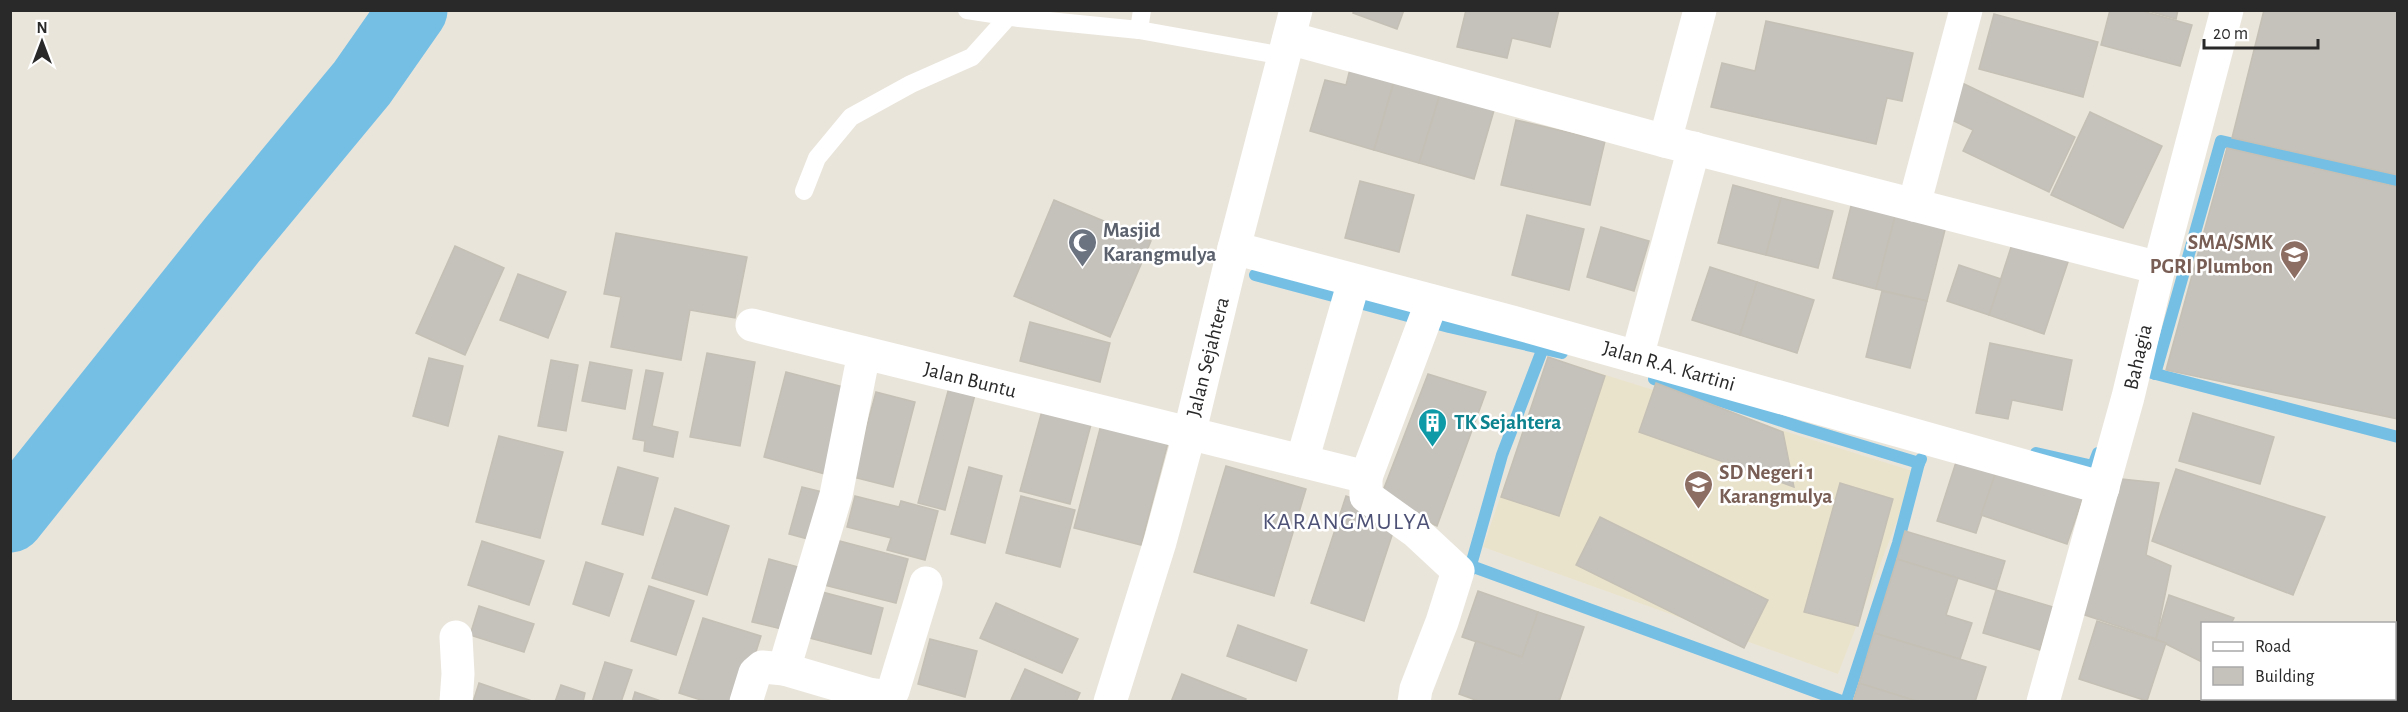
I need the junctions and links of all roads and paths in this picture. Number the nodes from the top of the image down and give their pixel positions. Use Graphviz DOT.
graph roads {
  1 [pos="967,10"];
  2 [pos="1142,10"];
  3 [pos="1700,10"];
  4 [pos="1966,10"];
  5 [pos="2227,10"];
  6 [pos="1016,15"];
  7 [pos="1139,30"];
  8 [pos="1290,35"];
  9 [pos="1680,145"];
  10 [pos="804,191"];
  11 [pos="1914,205"];
  12 [pos="1234,248"];
  13 [pos="2159,268"];
  14 [pos="1354,282"];
  15 [pos="1432,302"];
  16 [pos="752,325"];
  17 [pos="864,353"];
  18 [pos="1638,357"];
  19 [pos="1189,435"];
  20 [pos="1302,461"];
  21 [pos="1366,477"];
  22 [pos="2103,488"];
  23 [pos="926,583"];
  24 [pos="456,637"];
  25 [pos="784,669"];
  26 [pos="2050,700"];
  27 [pos="456,702"];
  28 [pos="746,702"];
  29 [pos="1110,702"];
  30 [pos="1414,702"];
  1 -- 6 [label="lane"];
  2 -- 7 [label="lane"];
  3 -- 9 [label="street"];
  4 -- 11 [label="street"];
  5 -- 13 [label="street, Bahagia"];
  6 -- 7 [label="lane"];
  6 -- 10 [label="lane"];
  7 -- 8 [label="lane"];
  8 -- 9 [label="street"];
  8 -- 12 [label="street, Jalan Sejahtera"];
  9 -- 11 [label="street"];
  9 -- 18 [label="street"];
  11 -- 13 [label="street"];
  12 -- 14 [label="street, Jalan R.A. Kartini"];
  12 -- 19 [label="street, Jalan Sejahtera"];
  13 -- 22 [label="street, Bahagia"];
  14 -- 15 [label="street, Jalan R.A. Kartini"];
  14 -- 20 [label="street"];
  15 -- 18 [label="street, Jalan R.A. Kartini"];
  15 -- 21 [label="street"];
  16 -- 17 [label="street, Jalan Buntu"];
  17 -- 19 [label="street, Jalan Buntu"];
  17 -- 25 [label="street"];
  18 -- 22 [label="street, Jalan R.A. Kartini"];
  19 -- 20 [label="street, Jalan Buntu"];
  19 -- 29 [label="street, Jalan Sejahtera"];
  20 -- 21 [label="street, Jalan Buntu"];
  21 -- 30 [label="street"];
  22 -- 26 [label="street, Bahagia"];
  23 -- 25 [label="street"];
  24 -- 27 [label="street"];
  25 -- 28 [label="street"];
}
